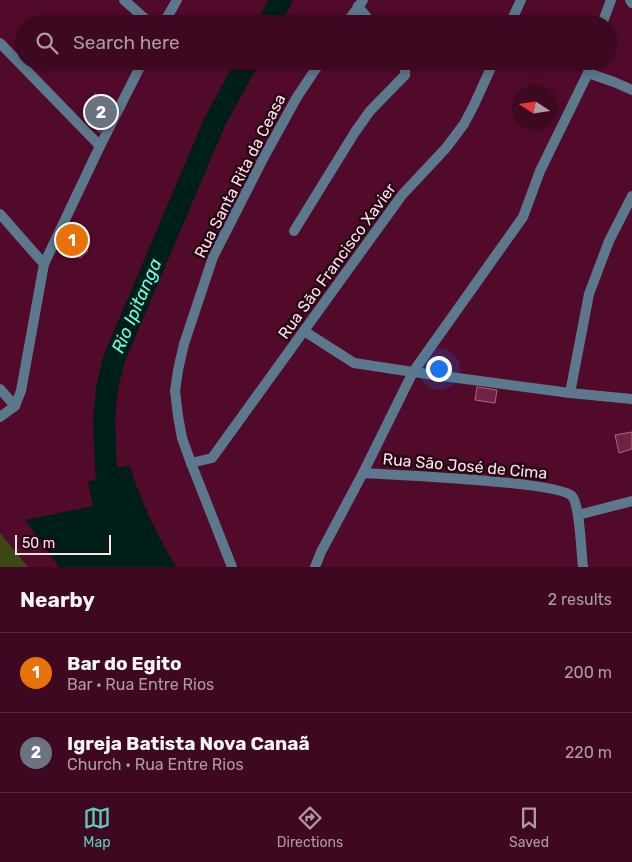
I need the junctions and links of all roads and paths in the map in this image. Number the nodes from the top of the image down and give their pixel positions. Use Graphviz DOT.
graph roads {
  1 [pos="124,0"];
  2 [pos="177,0"];
  3 [pos="521,0"];
  4 [pos="611,0"];
  5 [pos="360,3"];
  6 [pos="140,15"];
  7 [pos="168,15"];
  8 [pos="352,15"];
  9 [pos="367,15"];
  10 [pos="514,15"];
  11 [pos="605,15"];
  12 [pos="0,43"];
  13 [pos="15,58"];
  14 [pos="26,70"];
  15 [pos="138,70"];
  16 [pos="315,70"];
  17 [pos="405,70"];
  18 [pos="490,70"];
  19 [pos="589,70"];
  20 [pos="588,73"];
  21 [pos="632,90"];
  22 [pos="100,146"];
  23 [pos="632,196"];
  24 [pos="0,214"];
  25 [pos="294,231"];
  26 [pos="44,264"];
  27 [pos="304,332"];
  28 [pos="413,372"];
  29 [pos="0,389"];
  30 [pos="570,393"];
  31 [pos="632,399"];
  32 [pos="15,406"];
  33 [pos="0,417"];
  34 [pos="190,463"];
  35 [pos="363,473"];
  36 [pos="632,501"];
  37 [pos="578,515"];
  38 [pos="232,567"];
  39 [pos="316,567"];
  40 [pos="583,567"];
  1 -- 6 [label="street"];
  2 -- 7 [label="street"];
  3 -- 10 [label="street"];
  4 -- 11 [label="street"];
  5 -- 8 [label="street"];
  5 -- 9 [label="street"];
  12 -- 13 [label="street"];
  14 -- 22 [label="street"];
  15 -- 22 [label="street"];
  16 -- 34 [label="street, Rua Santa Rita da Ceasa"];
  17 -- 25 [label="street"];
  18 -- 27 [label="street, Rua São Francisco Xavier"];
  19 -- 20 [label="street, Rua São José de Cima"];
  20 -- 21 [label="street"];
  20 -- 28 [label="street, Rua São José de Cima"];
  22 -- 26 [label="street"];
  23 -- 30 [label="street"];
  24 -- 26 [label="street"];
  26 -- 32 [label="street"];
  27 -- 28 [label="street"];
  27 -- 34 [label="street, Rua São Francisco Xavier"];
  28 -- 30 [label="street"];
  28 -- 35 [label="street, Rua São José de Cima"];
  29 -- 32 [label="street"];
  30 -- 31 [label="street"];
  32 -- 33 [label="street"];
  34 -- 38 [label="street, Rua Santa Rita da Ceasa"];
  35 -- 37 [label="street, Rua São José de Cima"];
  35 -- 39 [label="street, Rua São José de Cima"];
  36 -- 37 [label="street"];
  37 -- 40 [label="street"];
}
